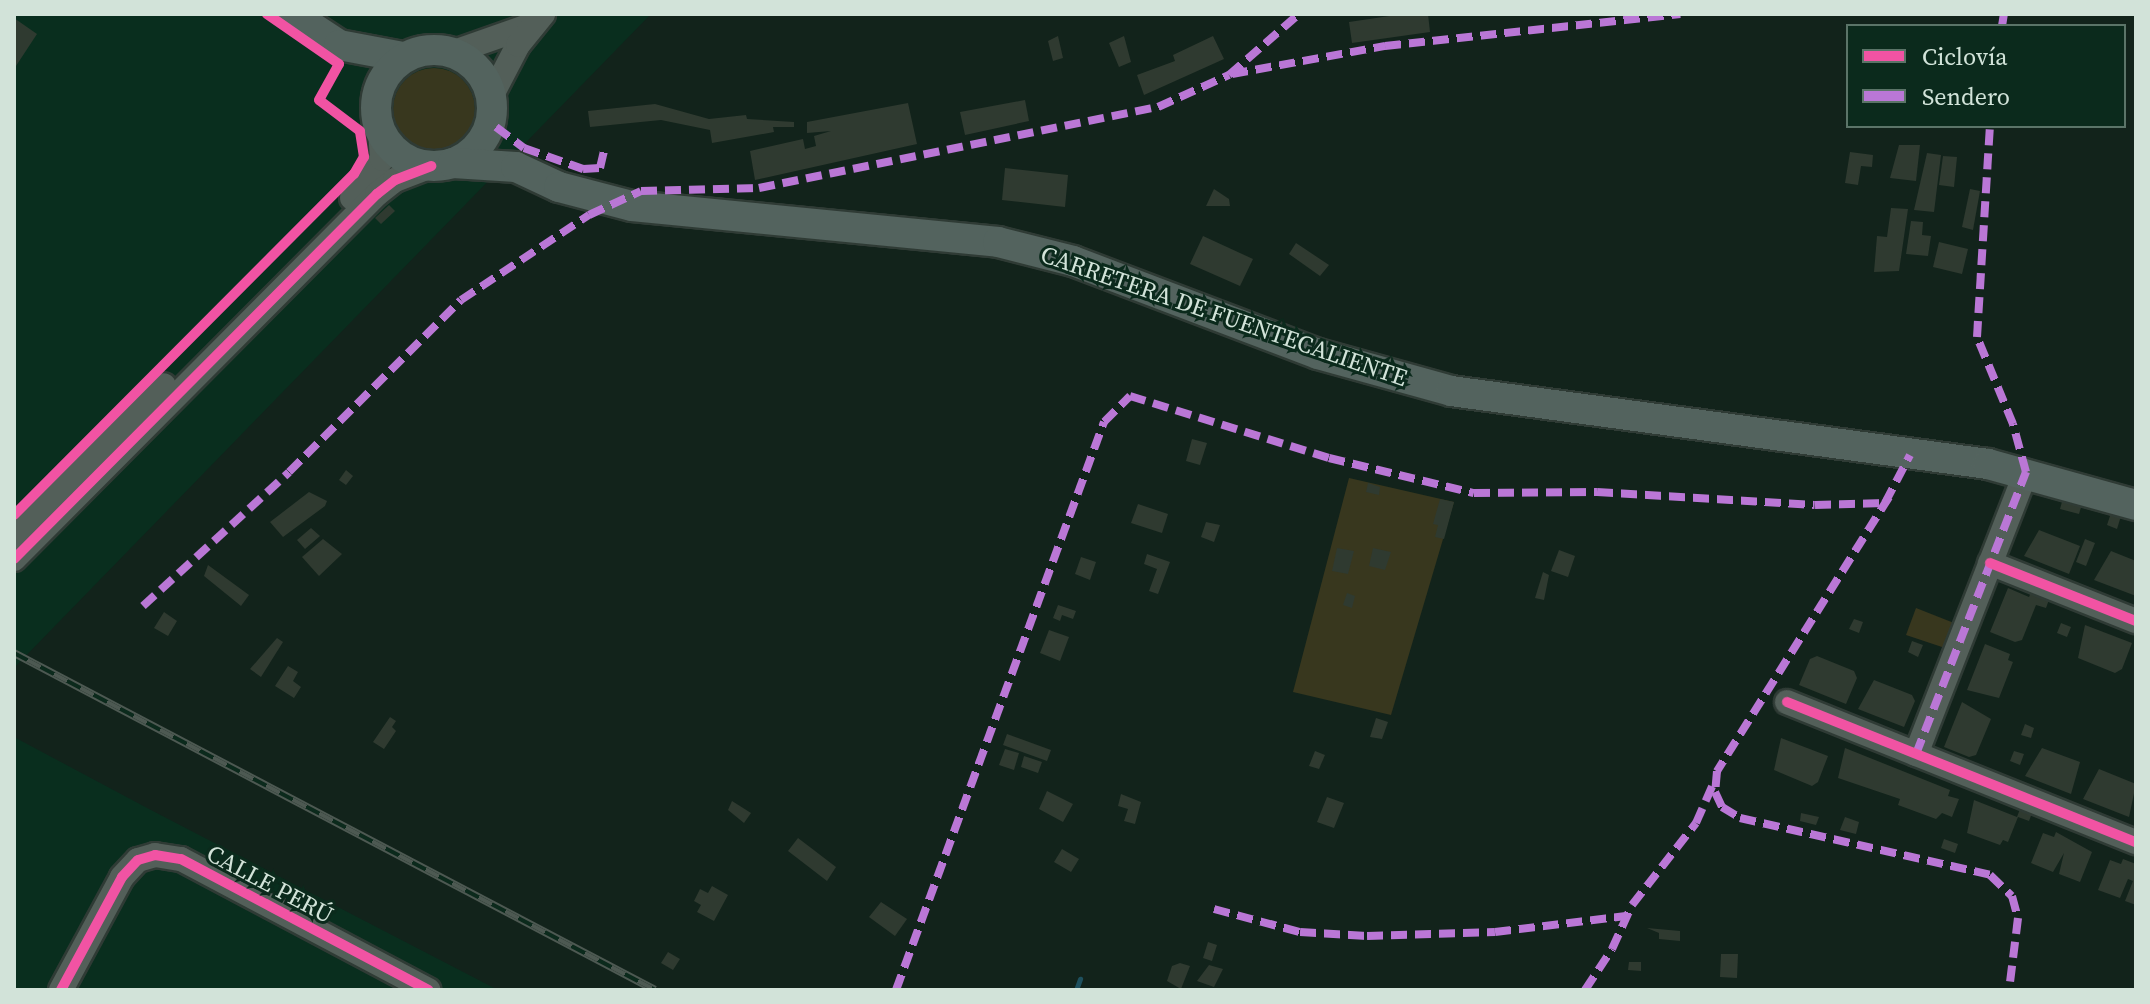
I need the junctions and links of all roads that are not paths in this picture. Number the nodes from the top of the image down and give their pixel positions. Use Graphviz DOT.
graph roads {
  1 [pos="292,14"];
  2 [pos="538,19"];
  3 [pos="339,45"];
  4 [pos="454,52"];
  5 [pos="403,57"];
  6 [pos="492,103"];
  7 [pos="378,118"];
  8 [pos="442,164"];
  9 [pos="516,167"];
  10 [pos="2026,472"];
  11 [pos="2136,505"];
  12 [pos="14,534"];
  13 [pos="14,559"];
  14 [pos="1990,563"];
  15 [pos="2136,621"];
  16 [pos="1787,702"];
  17 [pos="1916,754"];
  18 [pos="2136,842"];
  19 [pos="61,990"];
  20 [pos="428,990"];
  1 -- 3 [label="main road"];
  2 -- 4 [label="street"];
  2 -- 6 [label="street"];
  3 -- 5 [label="main road"];
  3 -- 7 [label="main road"];
  4 -- 5 [label="main road"];
  4 -- 6 [label="main road"];
  5 -- 7 [label="main road"];
  6 -- 8 [label="main road"];
  6 -- 9 [label="main road"];
  7 -- 8 [label="main road"];
  7 -- 12 [label="street"];
  8 -- 9 [label="main road, CARRETERA DE FUENTECALIENTE"];
  8 -- 13 [label="street"];
  9 -- 10 [label="main road, CARRETERA DE FUENTECALIENTE"];
  10 -- 11 [label="main road, CARRETERA DE FUENTECALIENTE"];
  10 -- 14 [label="street"];
  14 -- 15 [label="street"];
  14 -- 17 [label="street"];
  16 -- 17 [label="street"];
  17 -- 18 [label="street"];
  19 -- 20 [label="street, CALLE PERÚ"];
}
